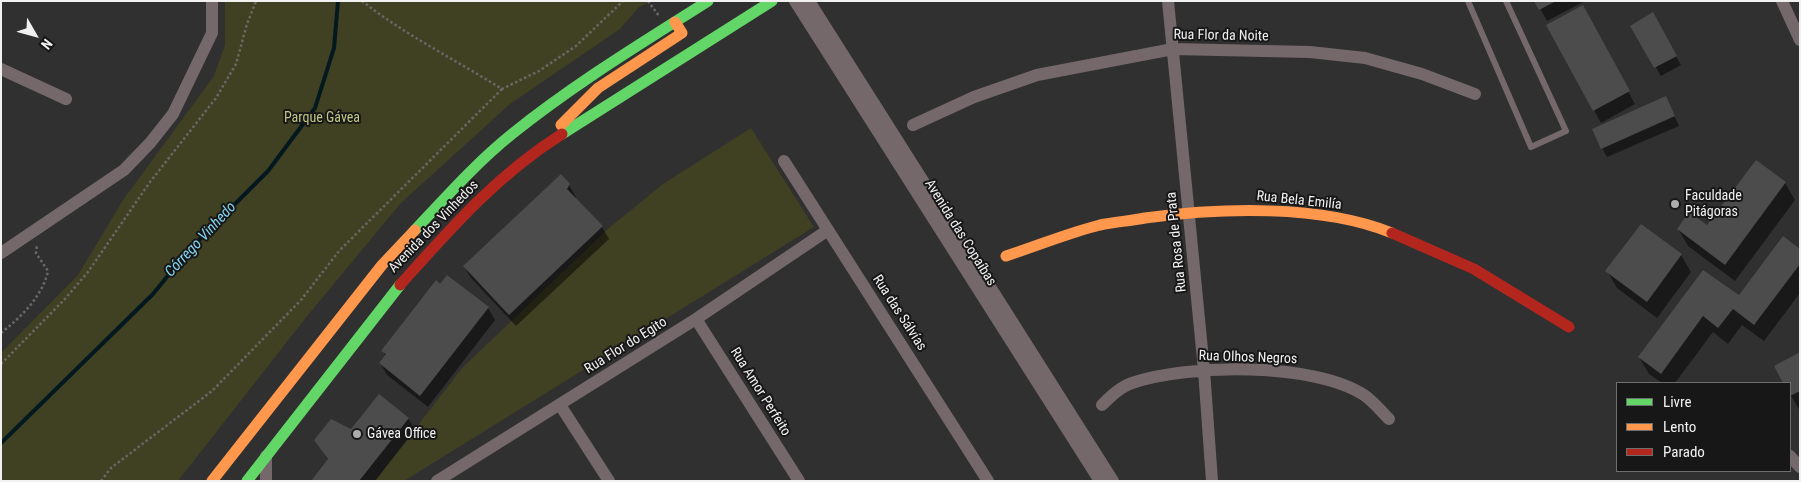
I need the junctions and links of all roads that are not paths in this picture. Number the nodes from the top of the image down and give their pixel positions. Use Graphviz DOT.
graph roads {
  1 [pos="212,1"];
  2 [pos="708,1"];
  3 [pos="772,1"];
  4 [pos="795,1"];
  5 [pos="809,1"];
  6 [pos="1168,1"];
  7 [pos="1468,1"];
  8 [pos="1506,1"];
  9 [pos="1782,1"];
  10 [pos="676,22"];
  11 [pos="1800,40"];
  12 [pos="1173,49"];
  13 [pos="1,69"];
  14 [pos="1475,94"];
  15 [pos="66,99"];
  16 [pos="913,125"];
  17 [pos="529,155"];
  18 [pos="784,161"];
  19 [pos="1189,212"];
  20 [pos="828,230"];
  21 [pos="1,253"];
  22 [pos="1006,256"];
  23 [pos="696,319"];
  24 [pos="1569,327"];
  25 [pos="1204,370"];
  26 [pos="560,405"];
  27 [pos="1102,405"];
  28 [pos="1389,419"];
  29 [pos="266,456"];
  30 [pos="1791,457"];
  31 [pos="1800,467"];
  32 [pos="212,481"];
  33 [pos="247,481"];
  34 [pos="266,481"];
  35 [pos="437,481"];
  36 [pos="609,481"];
  37 [pos="799,481"];
  38 [pos="988,481"];
  39 [pos="1100,481"];
  40 [pos="1113,481"];
  41 [pos="1212,481"];
  1 -- 21 [label="street"];
  2 -- 10 [label="main road, Avenida dos Vinhedos"];
  3 -- 17 [label="main road, Avenida dos Vinhedos"];
  4 -- 39 [label="street, Avenida das Copaíbas"];
  5 -- 40 [label="street, Avenida das Copaíbas"];
  6 -- 12 [label="street, Rua Rosa de Prata"];
  7 -- 8 [label="lane"];
  9 -- 11 [label="street"];
  10 -- 17 [label="main road"];
  10 -- 32 [label="main road, Avenida dos Vinhedos"];
  12 -- 14 [label="street, Rua Flor da Noite"];
  12 -- 16 [label="street, Rua Flor da Noite"];
  12 -- 19 [label="street, Rua Rosa de Prata"];
  13 -- 15 [label="street"];
  17 -- 29 [label="main road, Avenida dos Vinhedos"];
  18 -- 20 [label="street, Rua das Sálvías"];
  19 -- 22 [label="main road, Rua Bela Emilía"];
  19 -- 24 [label="main road, Rua Bela Emilía"];
  19 -- 25 [label="street, Rua Rosa de Prata"];
  20 -- 23 [label="street, Rua Flor do Egito"];
  20 -- 38 [label="street, Rua das Sálvías"];
  23 -- 26 [label="street, Rua Flor do Egito"];
  23 -- 37 [label="street, Rua Amor Perfeito"];
  25 -- 27 [label="street, Rua Olhos Negros"];
  25 -- 28 [label="street, Rua Olhos Negros"];
  25 -- 41 [label="street, Rua Rosa de Prata"];
  26 -- 35 [label="street, Rua Flor do Egito"];
  26 -- 36 [label="street"];
  29 -- 33 [label="main road, Avenida dos Vinhedos"];
  29 -- 34 [label="street"];
  30 -- 31 [label="street"];
}
